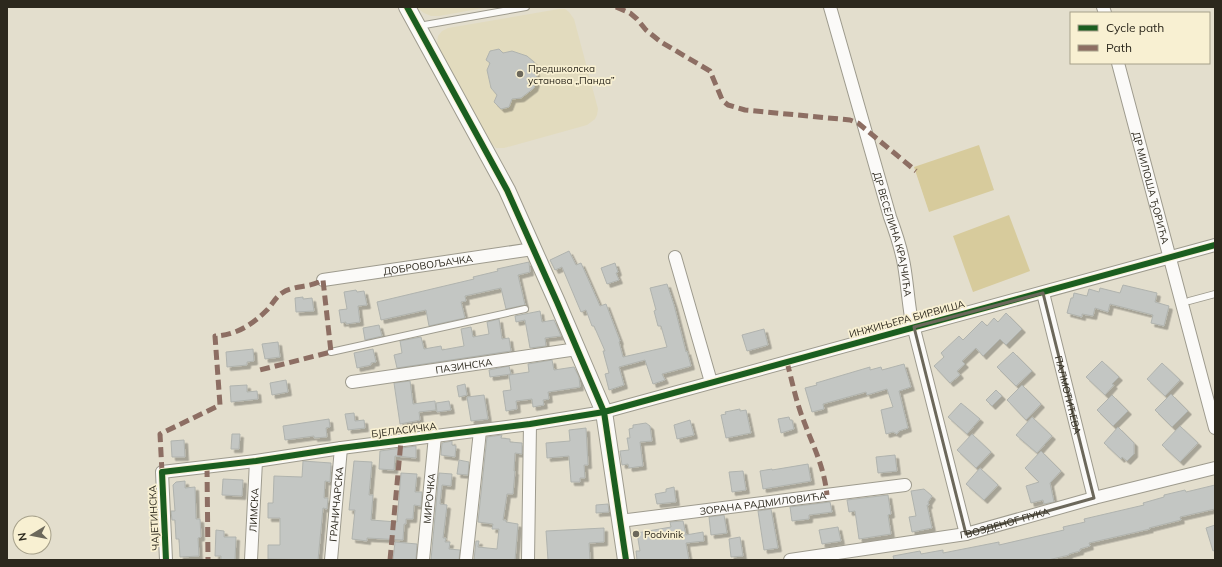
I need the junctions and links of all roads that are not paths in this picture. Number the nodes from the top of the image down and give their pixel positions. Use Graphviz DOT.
graph roads {
  1 [pos="407,7"];
  2 [pos="526,7"];
  3 [pos="830,7"];
  4 [pos="417,26"];
  5 [pos="1118,64"];
  6 [pos="1215,245"];
  7 [pos="533,249"];
  8 [pos="675,257"];
  9 [pos="1170,257"];
  10 [pos="323,280"];
  11 [pos="1043,293"];
  12 [pos="1215,294"];
  13 [pos="1189,301"];
  14 [pos="525,309"];
  15 [pos="914,327"];
  16 [pos="577,349"];
  17 [pos="331,352"];
  18 [pos="352,382"];
  19 [pos="711,382"];
  20 [pos="604,412"];
  21 [pos="530,424"];
  22 [pos="1215,428"];
  23 [pos="480,431"];
  24 [pos="435,436"];
  25 [pos="340,448"];
  26 [pos="256,461"];
  27 [pos="207,467"];
  28 [pos="1215,468"];
  29 [pos="905,485"];
  30 [pos="1094,498"];
  31 [pos="620,521"];
  32 [pos="966,534"];
  33 [pos="166,560"];
  34 [pos="252,560"];
  35 [pos="331,560"];
  36 [pos="424,560"];
  37 [pos="466,560"];
  38 [pos="528,560"];
  39 [pos="626,560"];
  40 [pos="790,560"];
  1 -- 4 [label="street"];
  2 -- 4 [label="lane"];
  3 -- 15 [label="street, ДР ВЕСЕЛИНА КРАЈЧИЋА"];
  4 -- 7 [label="street"];
  5 -- 9 [label="street, ДР МИЛОША ЂОРИЋА"];
  6 -- 9 [label="street, ИНЖИЊЕРА БИРВИША"];
  7 -- 10 [label="street, ДОБРОВОЉАЧКА"];
  7 -- 16 [label="street"];
  8 -- 19 [label="street"];
  9 -- 11 [label="street, ИНЖИЊЕРА БИРВИША"];
  9 -- 22 [label="street, ДР МИЛОША ЂОРИЋА"];
  11 -- 15 [label="street, ИНЖИЊЕРА БИРВИША"];
  11 -- 30 [label="street, ПАЛМОТИЋЕВА"];
  12 -- 13 [label="lane"];
  14 -- 17 [label="lane"];
  15 -- 19 [label="street, ИНЖИЊЕРА БИРВИША"];
  15 -- 32 [label="street, ДР ВЕСЕЛИНА КРАЈЧИЋА"];
  16 -- 18 [label="street, ПАЗИНСКА"];
  16 -- 20 [label="street"];
  19 -- 20 [label="street, ИНЖИЊЕРА БИРВИША"];
  20 -- 21 [label="street, БЈЕЛАСИЧКА"];
  20 -- 31 [label="street"];
  21 -- 23 [label="street, БЈЕЛАСИЧКА"];
  21 -- 38 [label="street"];
  23 -- 24 [label="street, БЈЕЛАСИЧКА"];
  23 -- 37 [label="street"];
  24 -- 25 [label="street, БЈЕЛАСИЧКА"];
  24 -- 36 [label="street, МИРОЧКА"];
  25 -- 26 [label="street, БЈЕЛАСИЧКА"];
  25 -- 35 [label="street, ГРАНИЧАРСКА"];
  26 -- 27 [label="street, БЈЕЛАСИЧКА"];
  26 -- 34 [label="street, ЛИМСКА"];
  27 -- 33 [label="street, ЧАЈЕТИНСКА"];
  28 -- 30 [label="street, ГВОЗДЕНОГ ПУКА"];
  29 -- 31 [label="street, ЗОРАНА РАДМИЛОВИЋА"];
  30 -- 32 [label="street, ГВОЗДЕНОГ ПУКА"];
  31 -- 39 [label="street"];
  32 -- 40 [label="street, ГВОЗДЕНОГ ПУКА"];
}
